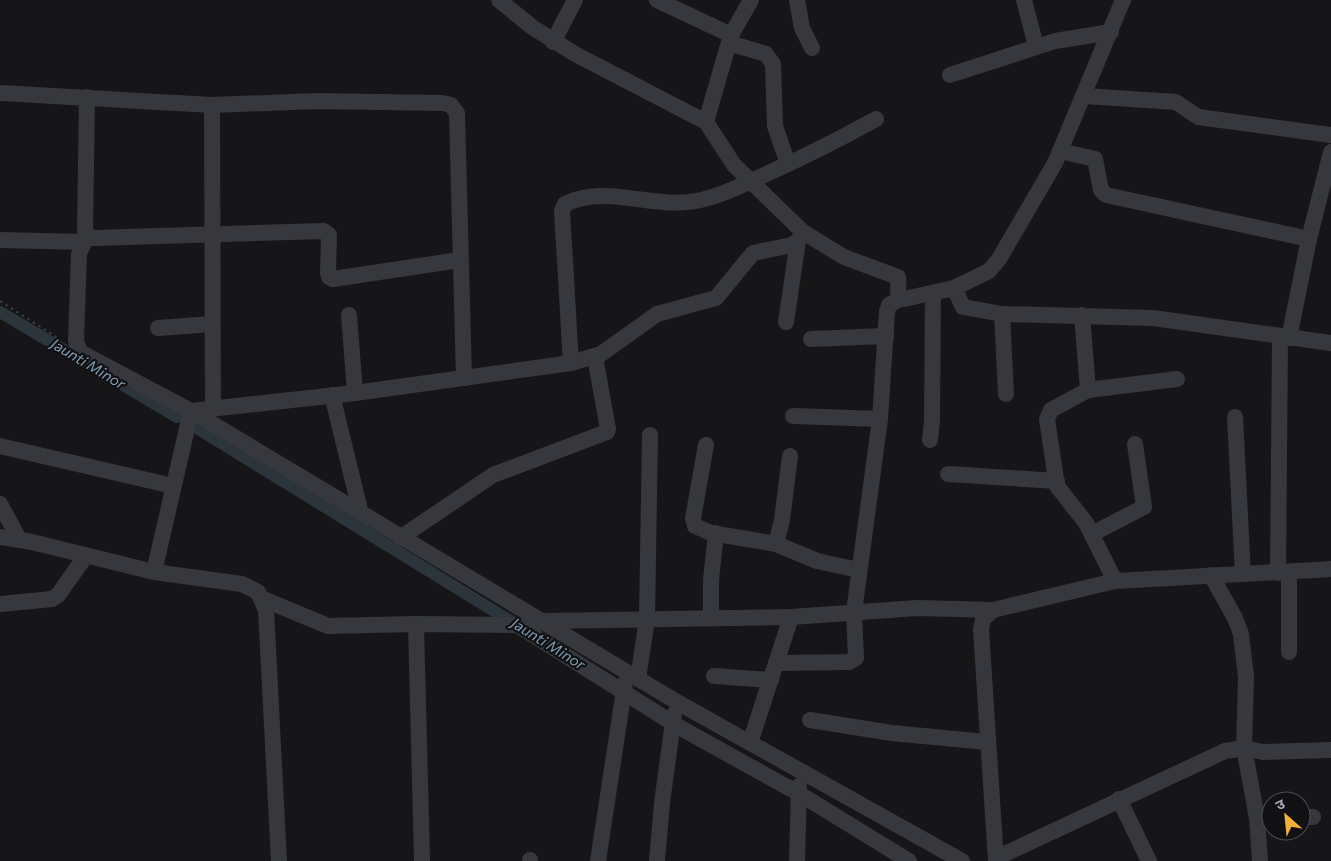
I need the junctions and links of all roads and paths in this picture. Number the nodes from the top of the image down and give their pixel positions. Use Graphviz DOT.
graph roads {
  1 [pos="499,0"];
  2 [pos="574,0"];
  3 [pos="657,0"];
  4 [pos="751,0"];
  5 [pos="797,0"];
  6 [pos="1024,0"];
  7 [pos="1123,0"];
  8 [pos="1111,32"];
  9 [pos="730,39"];
  10 [pos="553,42"];
  11 [pos="1036,46"];
  12 [pos="812,48"];
  13 [pos="950,75"];
  14 [pos="0,94"];
  15 [pos="1084,96"];
  16 [pos="87,97"];
  17 [pos="212,104"];
  18 [pos="876,119"];
  19 [pos="706,122"];
  20 [pos="1331,135"];
  21 [pos="1060,151"];
  22 [pos="1331,152"];
  23 [pos="788,164"];
  24 [pos="750,182"];
  25 [pos="212,235"];
  26 [pos="800,236"];
  27 [pos="85,239"];
  28 [pos="1309,239"];
  29 [pos="0,240"];
  30 [pos="459,260"];
  31 [pos="954,288"];
  32 [pos="933,293"];
  33 [pos="901,298"];
  34 [pos="0,301"];
  35 [pos="1002,314"];
  36 [pos="349,315"];
  37 [pos="1082,315"];
  38 [pos="786,322"];
  39 [pos="212,324"];
  40 [pos="158,328"];
  41 [pos="886,336"];
  42 [pos="1284,337"];
  43 [pos="811,339"];
  44 [pos="1331,344"];
  45 [pos="80,352"];
  46 [pos="595,357"];
  47 [pos="571,363"];
  48 [pos="464,378"];
  49 [pos="1177,379"];
  50 [pos="1088,390"];
  51 [pos="355,393"];
  52 [pos="1006,394"];
  53 [pos="332,395"];
  54 [pos="213,409"];
  55 [pos="191,410"];
  56 [pos="793,416"];
  57 [pos="1236,417"];
  58 [pos="880,419"];
  59 [pos="650,436"];
  60 [pos="930,440"];
  61 [pos="1135,444"];
  62 [pos="706,445"];
  63 [pos="0,446"];
  64 [pos="790,456"];
  65 [pos="948,474"];
  66 [pos="1057,481"];
  67 [pos="173,486"];
  68 [pos="0,504"];
  69 [pos="361,514"];
  70 [pos="716,533"];
  71 [pos="1092,534"];
  72 [pos="0,537"];
  73 [pos="400,538"];
  74 [pos="19,539"];
  75 [pos="776,544"];
  76 [pos="85,557"];
  77 [pos="1331,569"];
  78 [pos="859,570"];
  79 [pos="154,572"];
  80 [pos="1284,573"];
  81 [pos="1243,574"];
  82 [pos="1211,575"];
  83 [pos="1115,581"];
  84 [pos="263,599"];
  85 [pos="0,604"];
  86 [pos="992,610"];
  87 [pos="854,612"];
  88 [pos="790,617"];
  89 [pos="711,618"];
  90 [pos="647,619"];
  91 [pos="530,623"];
  92 [pos="416,624"];
  93 [pos="1288,652"];
  94 [pos="776,664"];
  95 [pos="714,676"];
  96 [pos="771,680"];
  97 [pos="628,681"];
  98 [pos="674,712"];
  99 [pos="810,720"];
  100 [pos="987,742"];
  101 [pos="750,743"];
  102 [pos="1244,748"];
  103 [pos="1331,750"];
  104 [pos="800,783"];
  105 [pos="1120,800"];
  106 [pos="1261,808"];
  107 [pos="1262,841"];
  108 [pos="996,859"];
  109 [pos="278,861"];
  110 [pos="422,861"];
  111 [pos="598,861"];
  112 [pos="657,861"];
  113 [pos="797,861"];
  114 [pos="909,861"];
  115 [pos="962,861"];
  116 [pos="1149,861"];
  117 [pos="1260,861"];
  1 -- 10 [label="street"];
  2 -- 10 [label="street"];
  3 -- 9 [label="street"];
  4 -- 9 [label="street"];
  5 -- 12 [label="street"];
  6 -- 11 [label="street"];
  7 -- 8 [label="street"];
  8 -- 11 [label="street"];
  8 -- 15 [label="street"];
  9 -- 19 [label="street"];
  9 -- 23 [label="street"];
  10 -- 19 [label="street"];
  11 -- 13 [label="street"];
  14 -- 16 [label="street"];
  15 -- 20 [label="street"];
  15 -- 21 [label="street"];
  16 -- 17 [label="street"];
  16 -- 27 [label="street"];
  17 -- 25 [label="street"];
  17 -- 30 [label="street"];
  18 -- 23 [label="street"];
  19 -- 24 [label="street"];
  21 -- 28 [label="street"];
  21 -- 31 [label="street"];
  22 -- 28 [label="street"];
  23 -- 24 [label="street"];
  24 -- 26 [label="street"];
  24 -- 47 [label="street"];
  25 -- 27 [label="street"];
  25 -- 30 [label="street"];
  25 -- 39 [label="street"];
  26 -- 33 [label="street"];
  26 -- 38 [label="street"];
  26 -- 46 [label="street"];
  27 -- 29 [label="street"];
  27 -- 45 [label="street"];
  28 -- 42 [label="street"];
  30 -- 48 [label="street"];
  31 -- 32 [label="street"];
  31 -- 35 [label="street"];
  32 -- 33 [label="street"];
  32 -- 60 [label="street"];
  33 -- 41 [label="street"];
  34 -- 45 [label="path"];
  35 -- 37 [label="street"];
  35 -- 52 [label="street"];
  36 -- 51 [label="street"];
  37 -- 42 [label="street"];
  37 -- 50 [label="street"];
  39 -- 40 [label="street"];
  39 -- 54 [label="street"];
  41 -- 43 [label="street"];
  41 -- 58 [label="street"];
  42 -- 44 [label="street"];
  42 -- 80 [label="street"];
  45 -- 55 [label="street"];
  46 -- 47 [label="street"];
  46 -- 73 [label="street"];
  47 -- 48 [label="street"];
  48 -- 51 [label="street"];
  49 -- 50 [label="street"];
  50 -- 66 [label="street"];
  51 -- 53 [label="street"];
  53 -- 54 [label="street"];
  53 -- 69 [label="street"];
  54 -- 55 [label="street"];
  55 -- 67 [label="street"];
  55 -- 69 [label="street"];
  56 -- 58 [label="street"];
  57 -- 81 [label="street"];
  58 -- 78 [label="street"];
  59 -- 90 [label="street"];
  61 -- 71 [label="street"];
  62 -- 70 [label="street"];
  63 -- 67 [label="street"];
  64 -- 75 [label="street"];
  65 -- 66 [label="street"];
  66 -- 71 [label="street"];
  67 -- 79 [label="street"];
  68 -- 74 [label="street"];
  69 -- 73 [label="street"];
  70 -- 75 [label="street"];
  70 -- 89 [label="street"];
  71 -- 83 [label="street"];
  72 -- 74 [label="street"];
  73 -- 91 [label="street"];
  74 -- 76 [label="street"];
  75 -- 78 [label="street"];
  76 -- 79 [label="street"];
  76 -- 85 [label="street"];
  77 -- 80 [label="street"];
  78 -- 87 [label="street"];
  79 -- 84 [label="street"];
  80 -- 81 [label="street"];
  80 -- 93 [label="street"];
  81 -- 82 [label="street"];
  82 -- 83 [label="street"];
  82 -- 102 [label="street"];
  83 -- 86 [label="street"];
  84 -- 92 [label="street"];
  84 -- 109 [label="street"];
  86 -- 87 [label="street"];
  86 -- 100 [label="street"];
  87 -- 88 [label="street"];
  87 -- 94 [label="street"];
  88 -- 89 [label="street"];
  88 -- 94 [label="street"];
  89 -- 90 [label="street"];
  90 -- 91 [label="street"];
  90 -- 97 [label="street"];
  91 -- 92 [label="street"];
  91 -- 97 [label="street"];
  91 -- 97 [label="street"];
  92 -- 110 [label="street"];
  94 -- 96 [label="street"];
  95 -- 96 [label="street"];
  96 -- 101 [label="street"];
  97 -- 98 [label="street"];
  97 -- 111 [label="street"];
  98 -- 101 [label="street"];
  98 -- 104 [label="street"];
  98 -- 112 [label="street"];
  99 -- 100 [label="street"];
  100 -- 108 [label="street"];
  101 -- 104 [label="street"];
  102 -- 103 [label="street"];
  102 -- 105 [label="street"];
  102 -- 106 [label="street"];
  104 -- 113 [label="street"];
  104 -- 114 [label="street"];
  104 -- 115 [label="street"];
  105 -- 108 [label="street"];
  105 -- 116 [label="street"];
  107 -- 117 [label="street"];
}
